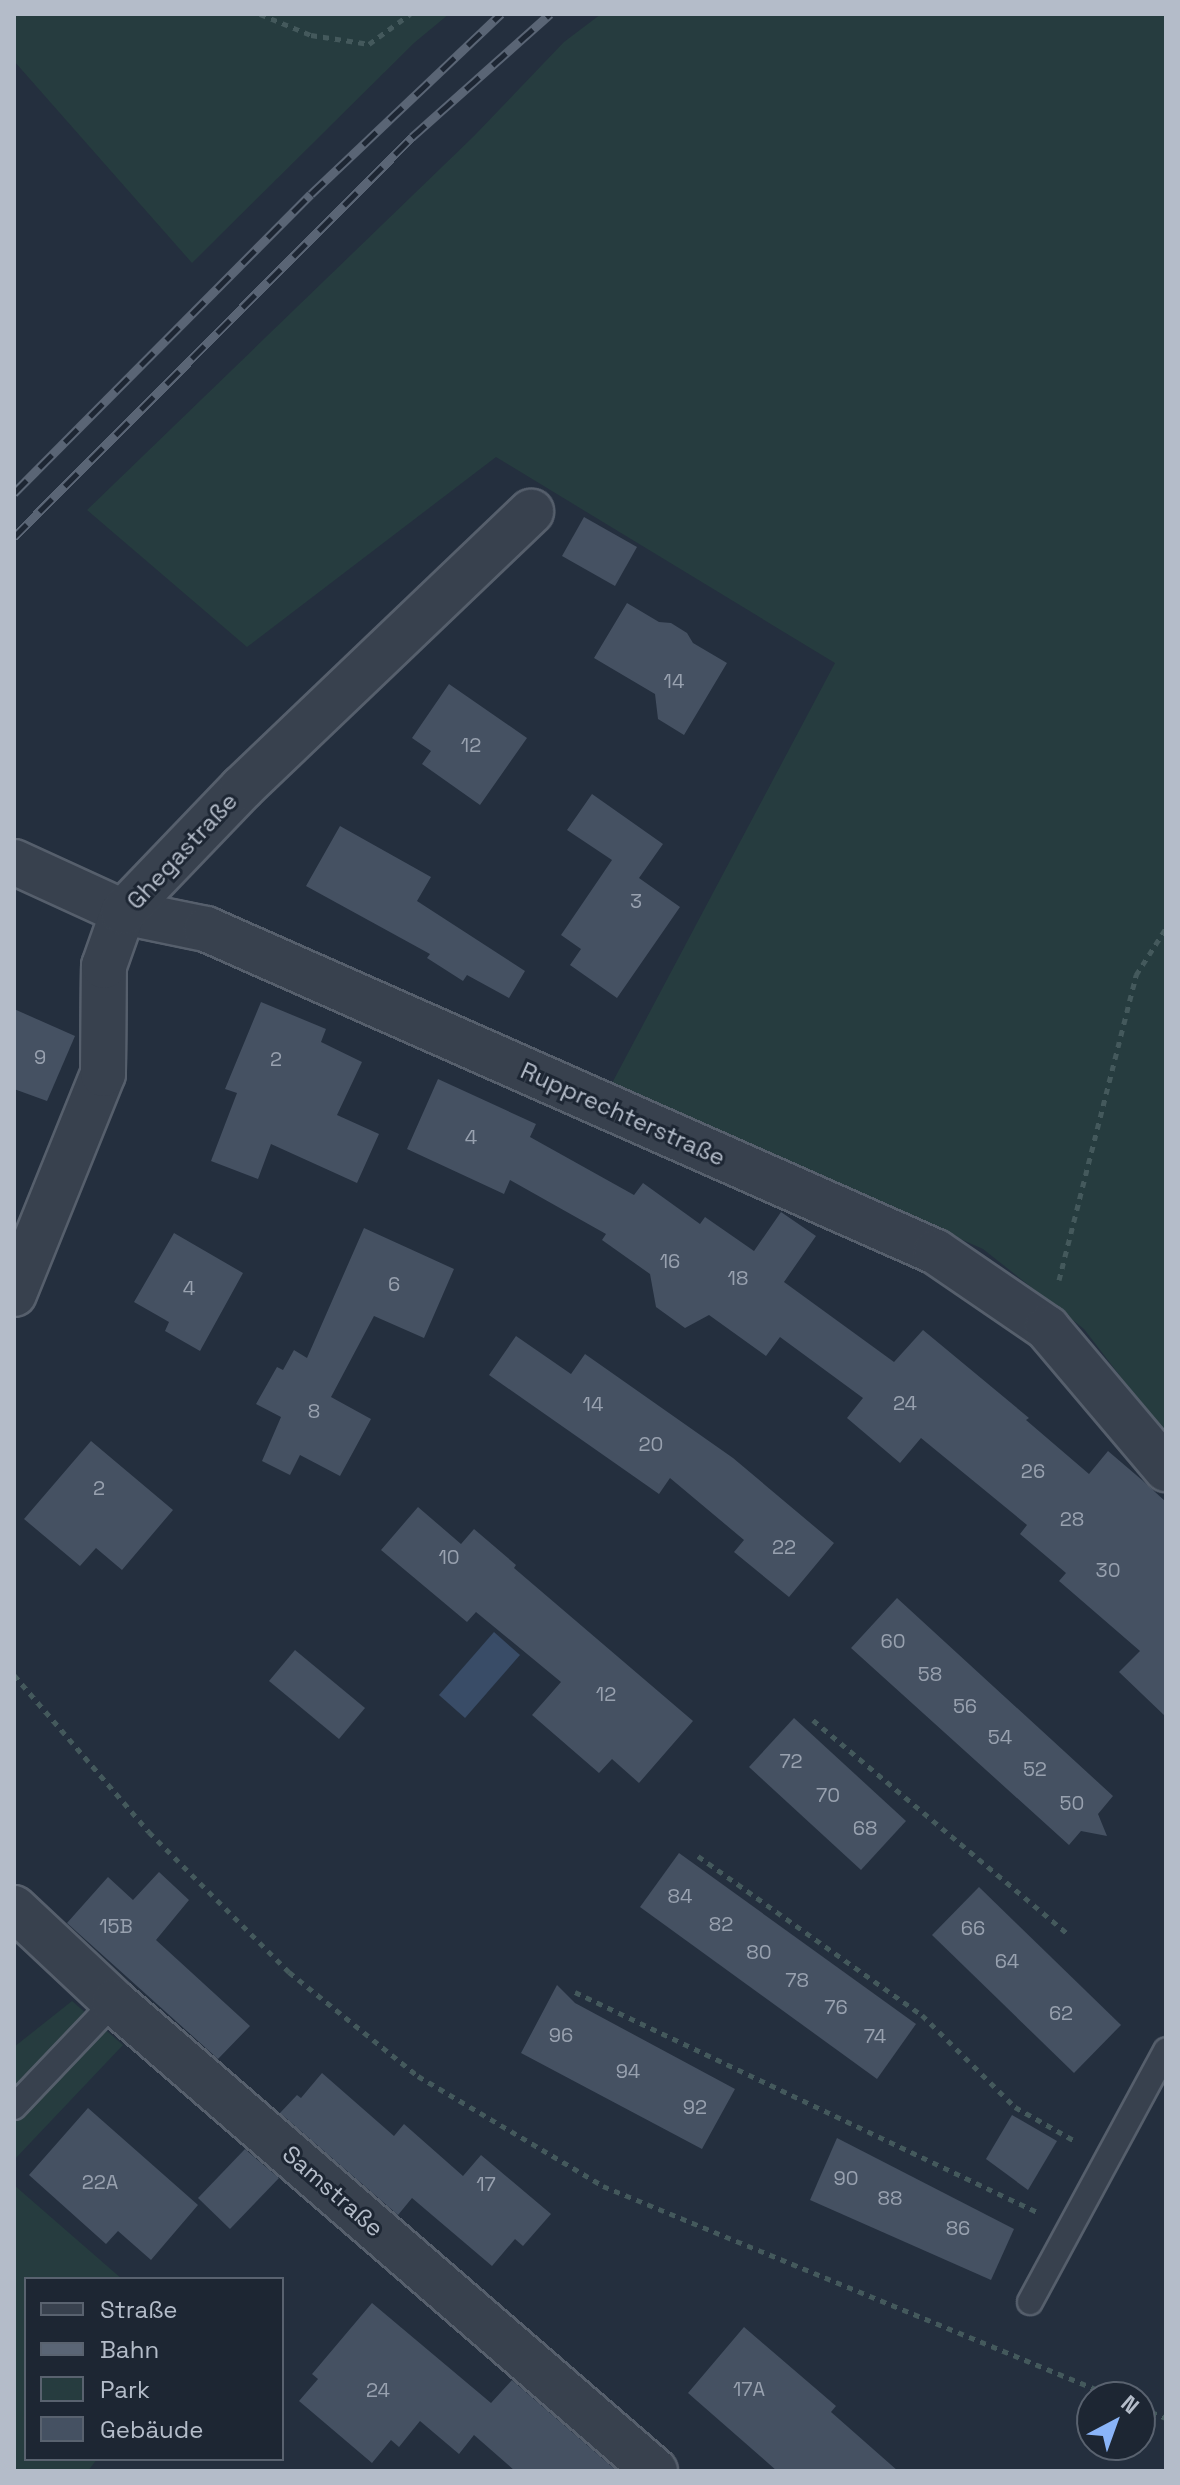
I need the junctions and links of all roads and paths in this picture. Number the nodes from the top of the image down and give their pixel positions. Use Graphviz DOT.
graph roads {
  1 [pos="260,14"];
  2 [pos="410,14"];
  3 [pos="531,512"];
  4 [pos="14,862"];
  5 [pos="123,912"];
  6 [pos="1166,928"];
  7 [pos="14,1294"];
  8 [pos="1047,1328"];
  9 [pos="1166,1469"];
  10 [pos="14,1675"];
  11 [pos="813,1720"];
  12 [pos="698,1856"];
  13 [pos="14,1908"];
  14 [pos="1068,1934"];
  15 [pos="575,1992"];
  16 [pos="114,2002"];
  17 [pos="1166,2050"];
  18 [pos="14,2107"];
  19 [pos="1107,2159"];
  20 [pos="1070,2228"];
  21 [pos="1030,2302"];
  22 [pos="1076,2381"];
  23 [pos="655,2471"];
  1 -- 2 [label="path"];
  3 -- 5 [label="street, Ghegastraße"];
  4 -- 5 [label="street, Rupprechterstraße"];
  5 -- 7 [label="street, Ghegastraße"];
  5 -- 8 [label="street, Rupprechterstraße"];
  6 -- 8 [label="path"];
  8 -- 9 [label="street, Rupprechterstraße"];
  10 -- 22 [label="path"];
  11 -- 14 [label="path"];
  12 -- 19 [label="path"];
  13 -- 16 [label="street, Samstraße"];
  15 -- 20 [label="path"];
  16 -- 18 [label="lane"];
  16 -- 23 [label="street, Samstraße"];
  17 -- 19 [label="lane"];
  19 -- 20 [label="lane"];
  20 -- 21 [label="lane"];
}
